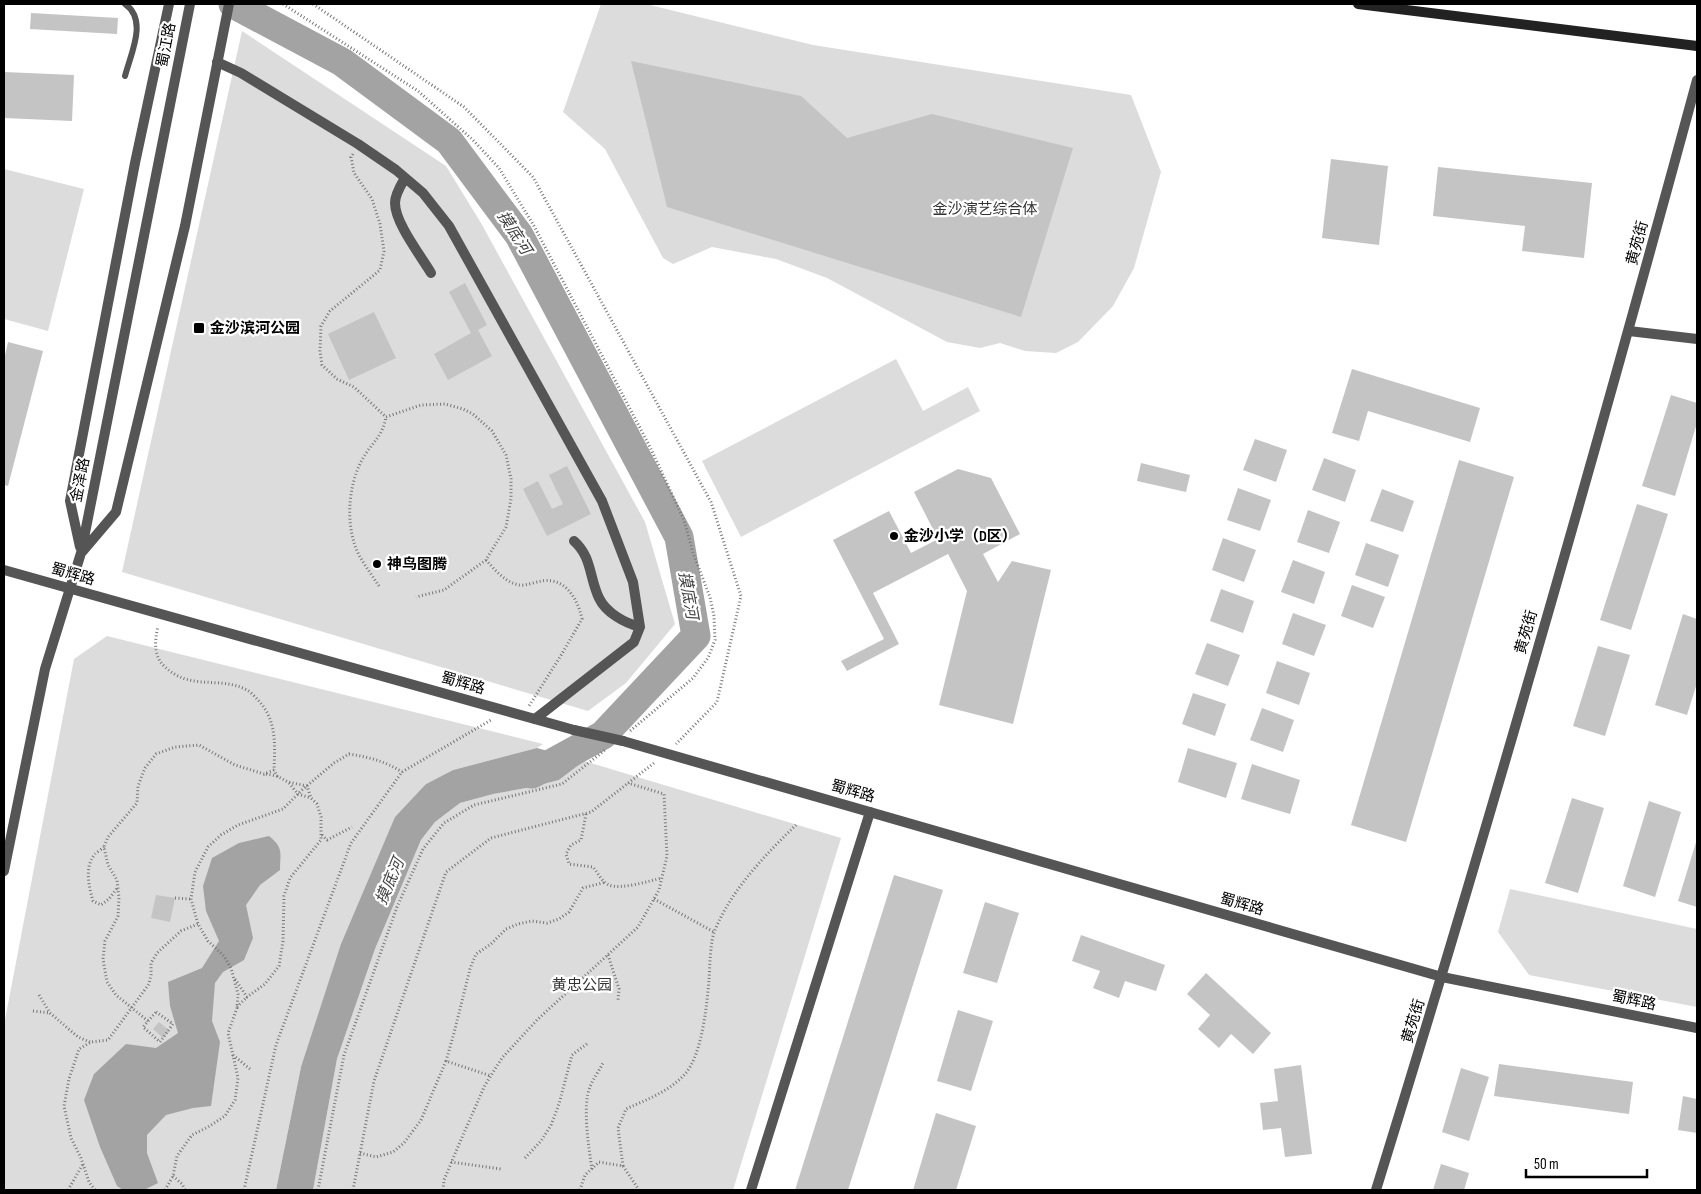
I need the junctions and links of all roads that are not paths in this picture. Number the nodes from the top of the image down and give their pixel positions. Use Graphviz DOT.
graph roads {
  1 [pos="125,4"];
  2 [pos="190,4"];
  3 [pos="229,4"];
  4 [pos="1358,4"];
  5 [pos="168,7"];
  6 [pos="1697,46"];
  7 [pos="218,62"];
  8 [pos="125,76"];
  9 [pos="1697,80"];
  10 [pos="172,92"];
  11 [pos="405,178"];
  12 [pos="432,273"];
  13 [pos="1628,331"];
  14 [pos="1697,339"];
  15 [pos="574,541"];
  16 [pos="81,553"];
  17 [pos="4,570"];
  18 [pos="70,588"];
  19 [pos="640,627"];
  20 [pos="535,719"];
  21 [pos="870,812"];
  22 [pos="4,871"];
  23 [pos="1442,977"];
  24 [pos="1697,1028"];
  25 [pos="751,1190"];
  26 [pos="1376,1190"];
  1 -- 8 [label="lane"];
  2 -- 10 [label="street, 蜀江路"];
  3 -- 7 [label="street"];
  4 -- 6 [label="main road"];
  5 -- 16 [label="street"];
  7 -- 11 [label="street"];
  7 -- 16 [label="street"];
  9 -- 13 [label="street, 黄苑街"];
  10 -- 16 [label="street, 金泽路"];
  11 -- 12 [label="street"];
  11 -- 19 [label="street"];
  13 -- 14 [label="street"];
  13 -- 23 [label="street, 黄苑街"];
  15 -- 19 [label="street"];
  16 -- 18 [label="street, 金泽路"];
  17 -- 18 [label="street, 蜀辉路"];
  18 -- 20 [label="street, 蜀辉路"];
  18 -- 22 [label="street, 金泽路"];
  19 -- 20 [label="street"];
  20 -- 21 [label="street, 蜀辉路, bridge"];
  21 -- 23 [label="street, 蜀辉路"];
  21 -- 25 [label="street"];
  23 -- 24 [label="street, 蜀辉路"];
  23 -- 26 [label="street, 黄苑街"];
}
